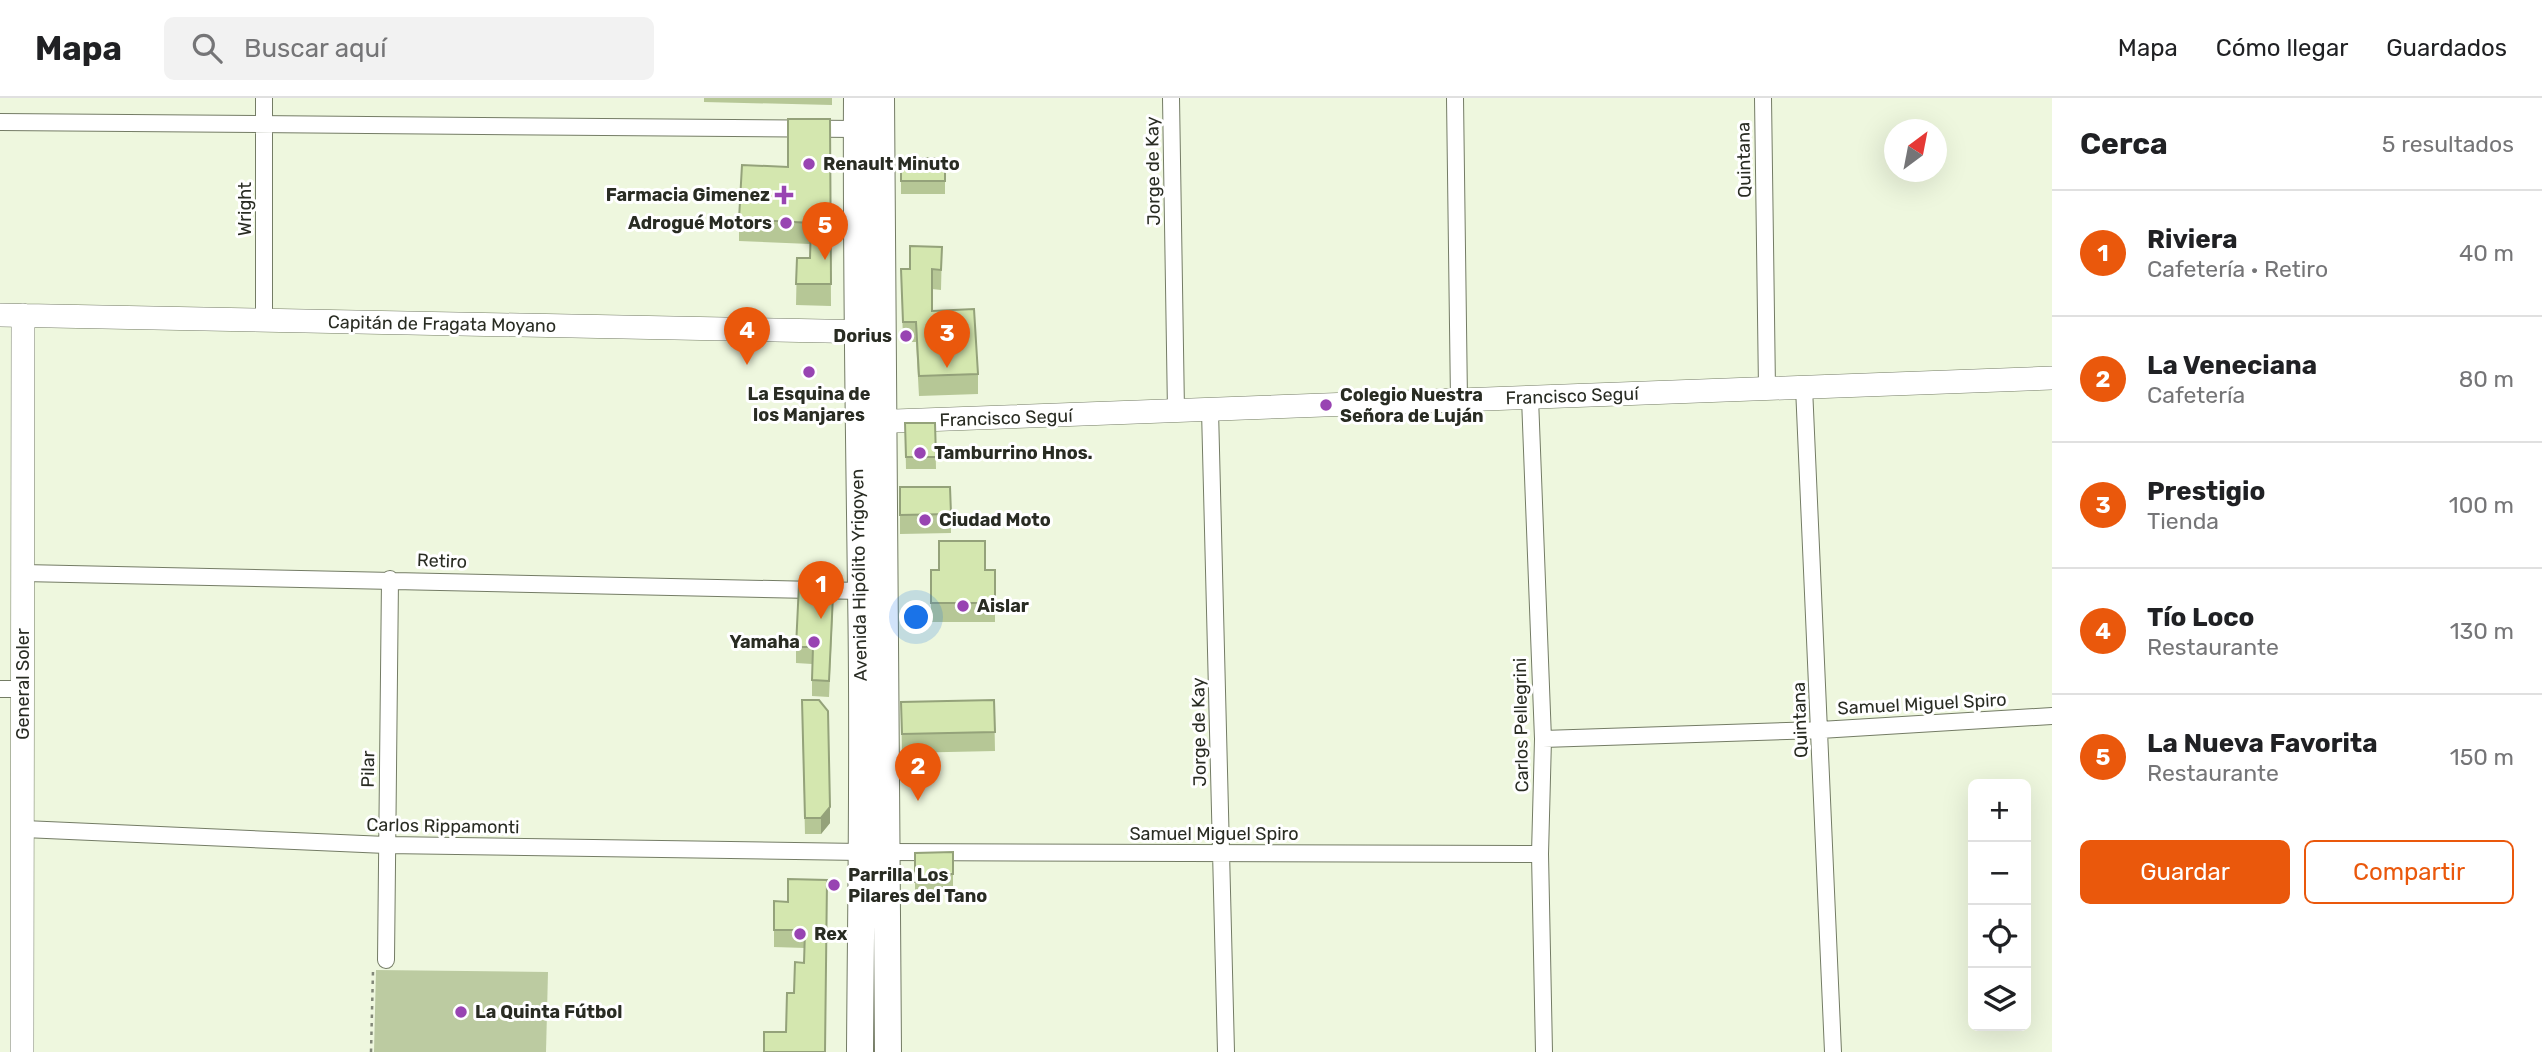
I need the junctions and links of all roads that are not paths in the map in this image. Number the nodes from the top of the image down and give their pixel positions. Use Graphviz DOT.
graph roads {
  1 [pos="264,98"];
  2 [pos="857,98"];
  3 [pos="881,98"];
  4 [pos="1171,98"];
  5 [pos="1455,98"];
  6 [pos="1763,98"];
  7 [pos="0,122"];
  8 [pos="264,123"];
  9 [pos="856,129"];
  10 [pos="11,315"];
  11 [pos="264,320"];
  12 [pos="871,332"];
  13 [pos="2052,378"];
  14 [pos="1804,387"];
  15 [pos="1767,389"];
  16 [pos="1530,398"];
  17 [pos="1459,401"];
  18 [pos="1210,410"];
  19 [pos="1176,411"];
  20 [pos="870,422"];
  21 [pos="23,573"];
  22 [pos="390,579"];
  23 [pos="861,592"];
  24 [pos="11,689"];
  25 [pos="2052,716"];
  26 [pos="1820,730"];
  27 [pos="1543,739"];
  28 [pos="24,829"];
  29 [pos="386,845"];
  30 [pos="861,852"];
  31 [pos="887,852"];
  32 [pos="1221,853"];
  33 [pos="1540,854"];
  34 [pos="386,960"];
  35 [pos="22,1052"];
  36 [pos="860,1052"];
  37 [pos="888,1052"];
  38 [pos="1226,1052"];
  39 [pos="1544,1052"];
  40 [pos="1833,1052"];
  1 -- 8 [label="street, Wright"];
  2 -- 9 [label="main road, Avenida Hipólito Yrigoyen"];
  3 -- 12 [label="main road, Avenida Hipólito Yrigoyen"];
  4 -- 19 [label="street, Jorge de Kay"];
  5 -- 17 [label="street"];
  6 -- 15 [label="street, Quintana"];
  7 -- 8 [label="street"];
  8 -- 9 [label="street"];
  8 -- 11 [label="street, Wright"];
  9 -- 12 [label="main road, Avenida Hipólito Yrigoyen"];
  10 -- 11 [label="street, Capitán de Fragata Moyano"];
  10 -- 21 [label="street, General Soler"];
  11 -- 12 [label="street, Capitán de Fragata Moyano"];
  12 -- 20 [label="main road, Avenida Hipólito Yrigoyen"];
  13 -- 14 [label="street, Francisco Seguí"];
  14 -- 15 [label="street, Francisco Seguí"];
  14 -- 26 [label="street, Quintana"];
  15 -- 16 [label="street, Francisco Seguí"];
  16 -- 17 [label="street, Francisco Seguí"];
  16 -- 27 [label="street, Carlos Pellegrini"];
  17 -- 18 [label="street, Francisco Seguí"];
  18 -- 19 [label="street, Francisco Seguí"];
  18 -- 32 [label="street, Jorge de Kay"];
  19 -- 20 [label="street, Francisco Seguí"];
  20 -- 23 [label="main road, Avenida Hipólito Yrigoyen"];
  20 -- 31 [label="main road, Avenida Hipólito Yrigoyen"];
  21 -- 22 [label="street, Retiro"];
  21 -- 24 [label="street, General Soler"];
  22 -- 23 [label="street, Retiro"];
  22 -- 29 [label="street, Pilar"];
  23 -- 30 [label="main road, Avenida Hipólito Yrigoyen"];
  24 -- 28 [label="street, General Soler"];
  25 -- 26 [label="street, Samuel Miguel Spiro"];
  26 -- 27 [label="street, Samuel Miguel Spiro"];
  26 -- 40 [label="street, Quintana"];
  27 -- 33 [label="street, Carlos Pellegrini"];
  28 -- 29 [label="street, Carlos Rippamonti"];
  28 -- 35 [label="street, General Soler"];
  29 -- 30 [label="street, Carlos Rippamonti"];
  29 -- 34 [label="street, Pilar"];
  30 -- 36 [label="main road, Avenida Hipólito Yrigoyen"];
  31 -- 32 [label="street, Samuel Miguel Spiro"];
  31 -- 37 [label="main road, Avenida Hipólito Yrigoyen"];
  32 -- 33 [label="street, Samuel Miguel Spiro"];
  32 -- 38 [label="street, Jorge de Kay"];
  33 -- 39 [label="street, Carlos Pellegrini"];
}
